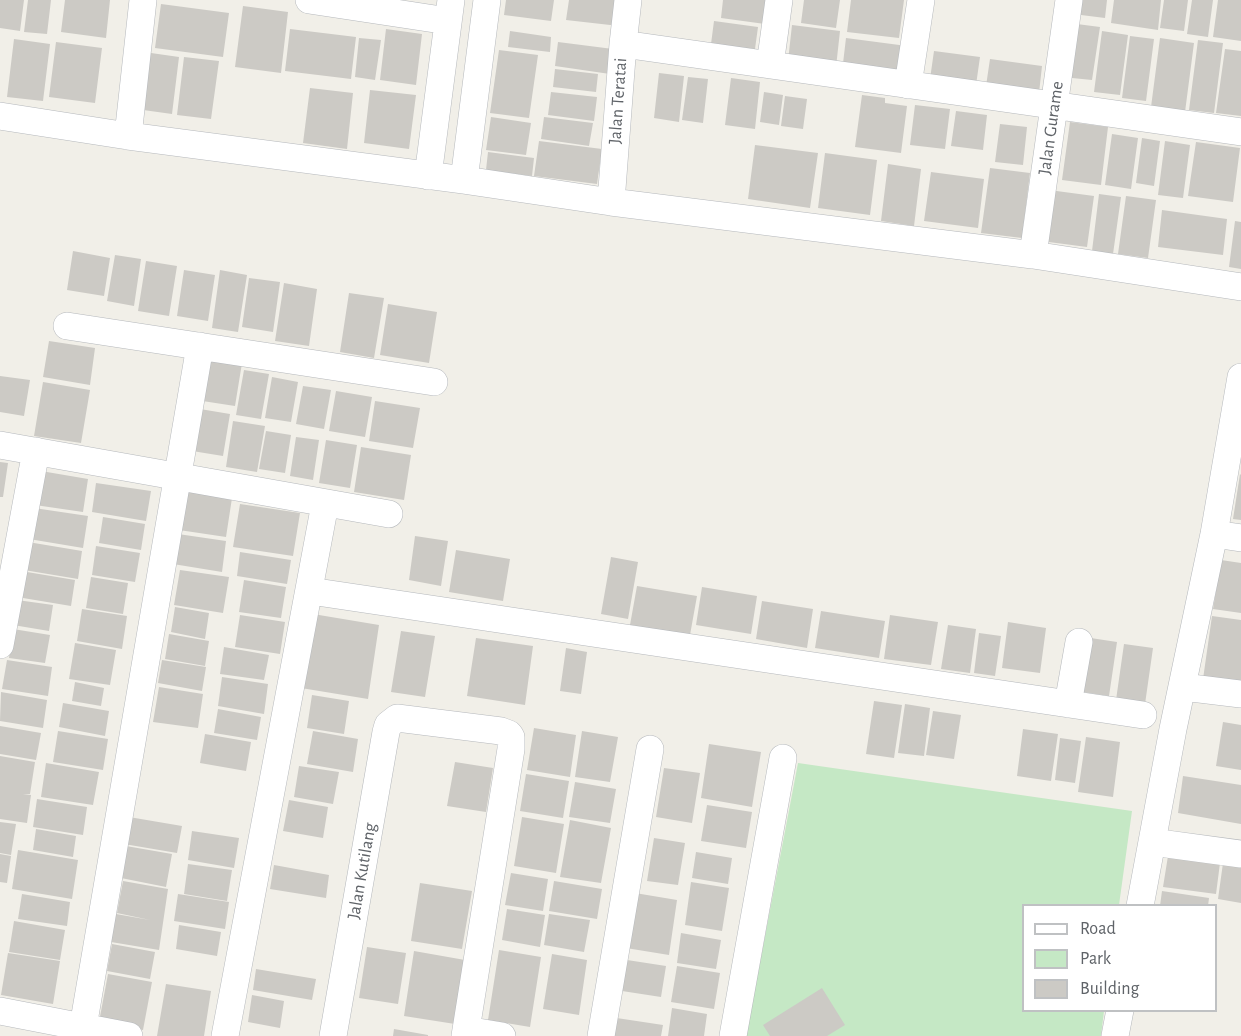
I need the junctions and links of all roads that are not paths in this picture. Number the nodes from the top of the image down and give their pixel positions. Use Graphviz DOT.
graph roads {
  1 [pos="143,0"];
  2 [pos="309,0"];
  3 [pos="487,0"];
  4 [pos="628,0"];
  5 [pos="779,0"];
  6 [pos="921,0"];
  7 [pos="1069,0"];
  8 [pos="449,10"];
  9 [pos="622,44"];
  10 [pos="770,65"];
  11 [pos="908,85"];
  12 [pos="1055,106"];
  13 [pos="0,116"];
  14 [pos="1241,132"];
  15 [pos="128,136"];
  16 [pos="428,176"];
  17 [pos="464,180"];
  18 [pos="610,202"];
  19 [pos="1033,255"];
  20 [pos="1241,286"];
  21 [pos="67,326"];
  22 [pos="200,346"];
  23 [pos="1241,376"];
  24 [pos="434,381"];
  25 [pos="0,445"];
  26 [pos="36,451"];
  27 [pos="176,476"];
  28 [pos="325,504"];
  29 [pos="389,514"];
  30 [pos="1214,534"];
  31 [pos="1241,537"];
  32 [pos="310,591"];
  33 [pos="1078,642"];
  34 [pos="0,645"];
  35 [pos="1183,687"];
  36 [pos="1241,694"];
  37 [pos="1068,704"];
  38 [pos="1143,715"];
  39 [pos="650,749"];
  40 [pos="783,758"];
  41 [pos="1152,842"];
  42 [pos="1241,854"];
  43 [pos="1140,904"];
  44 [pos="0,1011"];
  45 [pos="1120,1012"];
  46 [pos="83,1027"];
  47 [pos="465,1033"];
  48 [pos="129,1036"];
  49 [pos="225,1036"];
  50 [pos="333,1036"];
  51 [pos="502,1036"];
  52 [pos="601,1036"];
  53 [pos="733,1036"];
  54 [pos="1115,1036"];
  1 -- 15 [label="street"];
  2 -- 8 [label="street"];
  3 -- 17 [label="street"];
  4 -- 9 [label="street, Jalan Teratai"];
  5 -- 10 [label="street"];
  6 -- 11 [label="street"];
  7 -- 12 [label="street, Jalan Gurame"];
  8 -- 16 [label="street"];
  9 -- 10 [label="street"];
  9 -- 18 [label="street, Jalan Teratai"];
  10 -- 11 [label="street"];
  11 -- 12 [label="street"];
  12 -- 14 [label="street"];
  12 -- 19 [label="street, Jalan Gurame"];
  13 -- 15 [label="street"];
  15 -- 16 [label="street"];
  16 -- 17 [label="street"];
  17 -- 18 [label="street"];
  18 -- 19 [label="street"];
  19 -- 20 [label="street"];
  21 -- 22 [label="street"];
  22 -- 24 [label="street"];
  22 -- 27 [label="street"];
  23 -- 30 [label="street"];
  25 -- 26 [label="street"];
  26 -- 27 [label="street"];
  26 -- 34 [label="street"];
  27 -- 28 [label="street"];
  27 -- 46 [label="street"];
  28 -- 29 [label="street"];
  28 -- 32 [label="street"];
  30 -- 31 [label="street"];
  30 -- 35 [label="street"];
  32 -- 37 [label="street"];
  32 -- 49 [label="street"];
  33 -- 37 [label="street"];
  35 -- 36 [label="street"];
  35 -- 41 [label="street"];
  37 -- 38 [label="street"];
  39 -- 52 [label="street"];
  40 -- 53 [label="street"];
  41 -- 42 [label="street"];
  41 -- 43 [label="street"];
  44 -- 46 [label="street"];
  45 -- 54 [label="street"];
  46 -- 48 [label="street"];
  47 -- 50 [label="street, Jalan Kutilang"];
  47 -- 51 [label="street"];
}
